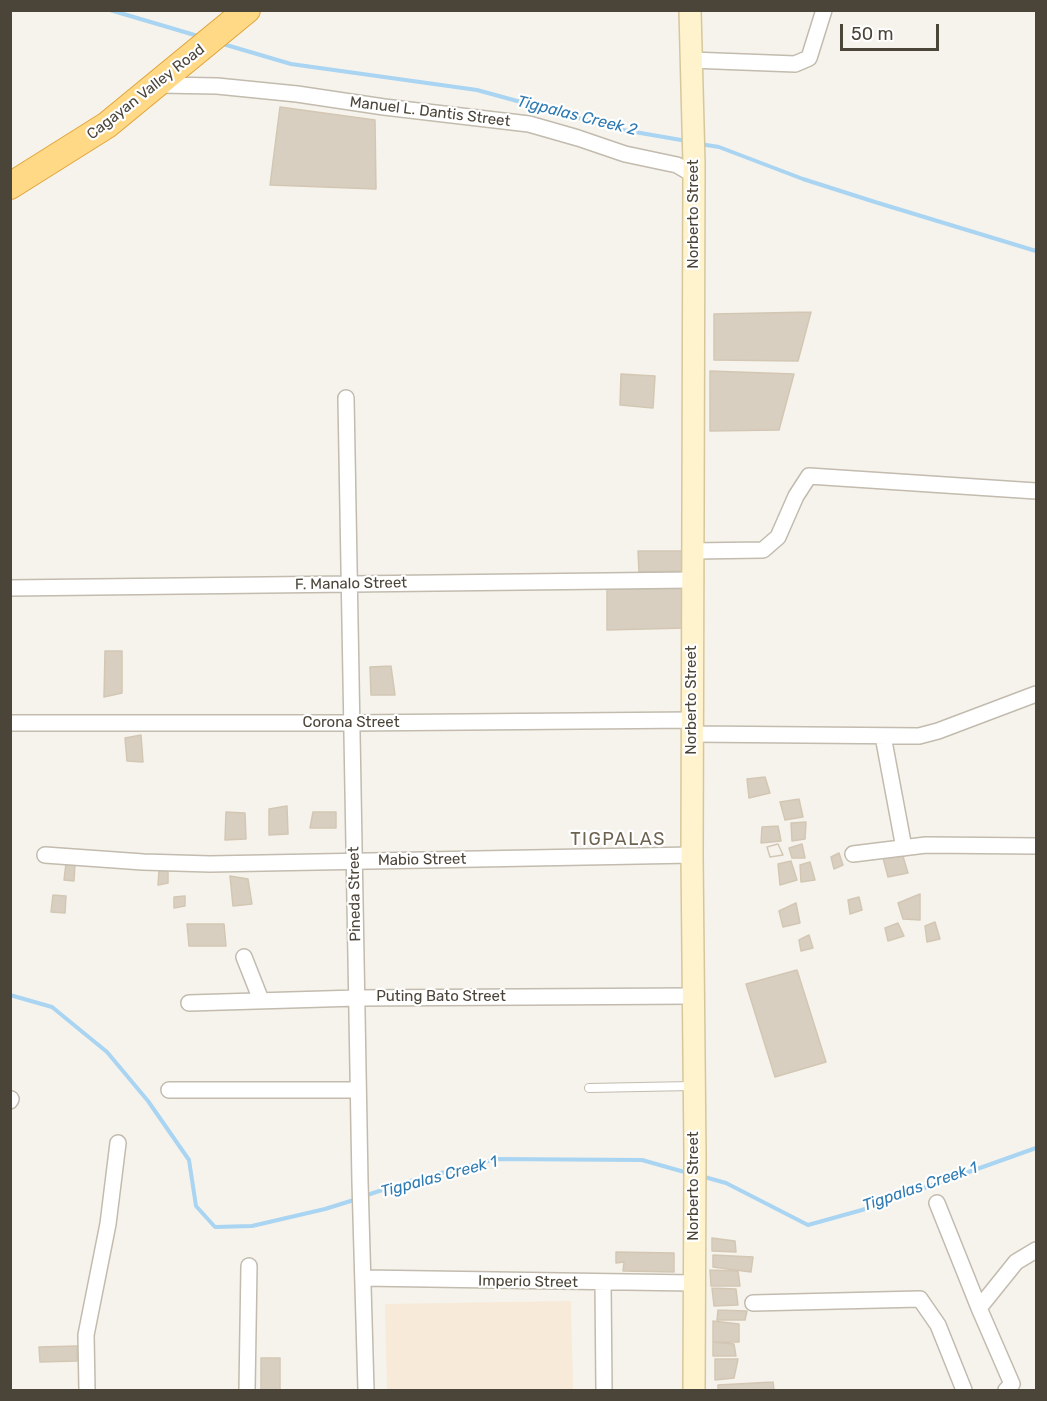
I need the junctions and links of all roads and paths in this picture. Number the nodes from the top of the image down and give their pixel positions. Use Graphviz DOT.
graph roads {
  1 [pos="247,10"];
  2 [pos="690,10"];
  3 [pos="824,10"];
  4 [pos="691,60"];
  5 [pos="159,85"];
  6 [pos="694,170"];
  7 [pos="10,186"];
  8 [pos="346,398"];
  9 [pos="1036,491"];
  10 [pos="693,551"];
  11 [pos="692,580"];
  12 [pos="349,584"];
  13 [pos="10,588"];
  14 [pos="1036,694"];
  15 [pos="10,723"];
  16 [pos="351,723"];
  17 [pos="692,727"];
  18 [pos="883,736"];
  19 [pos="1036,846"];
  20 [pos="904,848"];
  21 [pos="853,854"];
  22 [pos="45,855"];
  23 [pos="692,855"];
  24 [pos="355,861"];
  25 [pos="244,957"];
  26 [pos="693,996"];
  27 [pos="357,998"];
  28 [pos="261,1000"];
  29 [pos="189,1003"];
  30 [pos="694,1086"];
  31 [pos="589,1088"];
  32 [pos="169,1090"];
  33 [pos="358,1090"];
  34 [pos="118,1143"];
  35 [pos="937,1203"];
  36 [pos="1036,1250"];
  37 [pos="249,1266"];
  38 [pos="363,1278"];
  39 [pos="603,1283"];
  40 [pos="693,1283"];
  41 [pos="753,1303"];
  42 [pos="979,1308"];
  43 [pos="87,1390"];
  44 [pos="247,1390"];
  45 [pos="366,1390"];
  46 [pos="604,1390"];
  47 [pos="694,1390"];
  48 [pos="964,1390"];
  49 [pos="1006,1390"];
  1 -- 5 [label="highway, Cagayan Valley Road"];
  2 -- 4 [label="main road, Norberto Street"];
  3 -- 4 [label="street"];
  4 -- 6 [label="main road, Norberto Street"];
  5 -- 6 [label="street, Manuel L. Dantis Street"];
  5 -- 7 [label="highway, Cagayan Valley Road"];
  6 -- 10 [label="main road, Norberto Street"];
  8 -- 12 [label="street, Pineda Street"];
  9 -- 10 [label="street"];
  10 -- 11 [label="main road, Norberto Street"];
  11 -- 12 [label="street, F. Manalo Street"];
  11 -- 17 [label="main road, Norberto Street"];
  12 -- 13 [label="street, F. Manalo Street"];
  12 -- 16 [label="street, Pineda Street"];
  14 -- 18 [label="street, Corona Street"];
  15 -- 16 [label="street, Corona Street"];
  16 -- 17 [label="street, Corona Street"];
  16 -- 24 [label="street, Pineda Street"];
  17 -- 18 [label="street, Corona Street"];
  17 -- 23 [label="main road, Norberto Street"];
  18 -- 20 [label="street"];
  19 -- 20 [label="street"];
  20 -- 21 [label="street"];
  22 -- 24 [label="street, Mabio Street"];
  23 -- 24 [label="street, Mabio Street"];
  23 -- 26 [label="main road, Norberto Street"];
  24 -- 27 [label="street, Pineda Street"];
  25 -- 28 [label="street"];
  26 -- 27 [label="street, Puting Bato Street"];
  26 -- 30 [label="main road, Norberto Street"];
  27 -- 28 [label="street, Puting Bato Street"];
  27 -- 33 [label="street, Pineda Street"];
  28 -- 29 [label="street, Puting Bato Street"];
  30 -- 31 [label="lane"];
  30 -- 40 [label="main road, Norberto Street"];
  32 -- 33 [label="street"];
  33 -- 38 [label="street, Pineda Street"];
  34 -- 43 [label="street"];
  35 -- 42 [label="street"];
  36 -- 42 [label="street"];
  37 -- 44 [label="street"];
  38 -- 39 [label="street, Imperio Street"];
  38 -- 45 [label="street, Pineda Street"];
  39 -- 40 [label="street, Imperio Street"];
  39 -- 46 [label="street"];
  40 -- 47 [label="main road, Norberto Street"];
  41 -- 48 [label="street"];
  42 -- 49 [label="street"];
}
